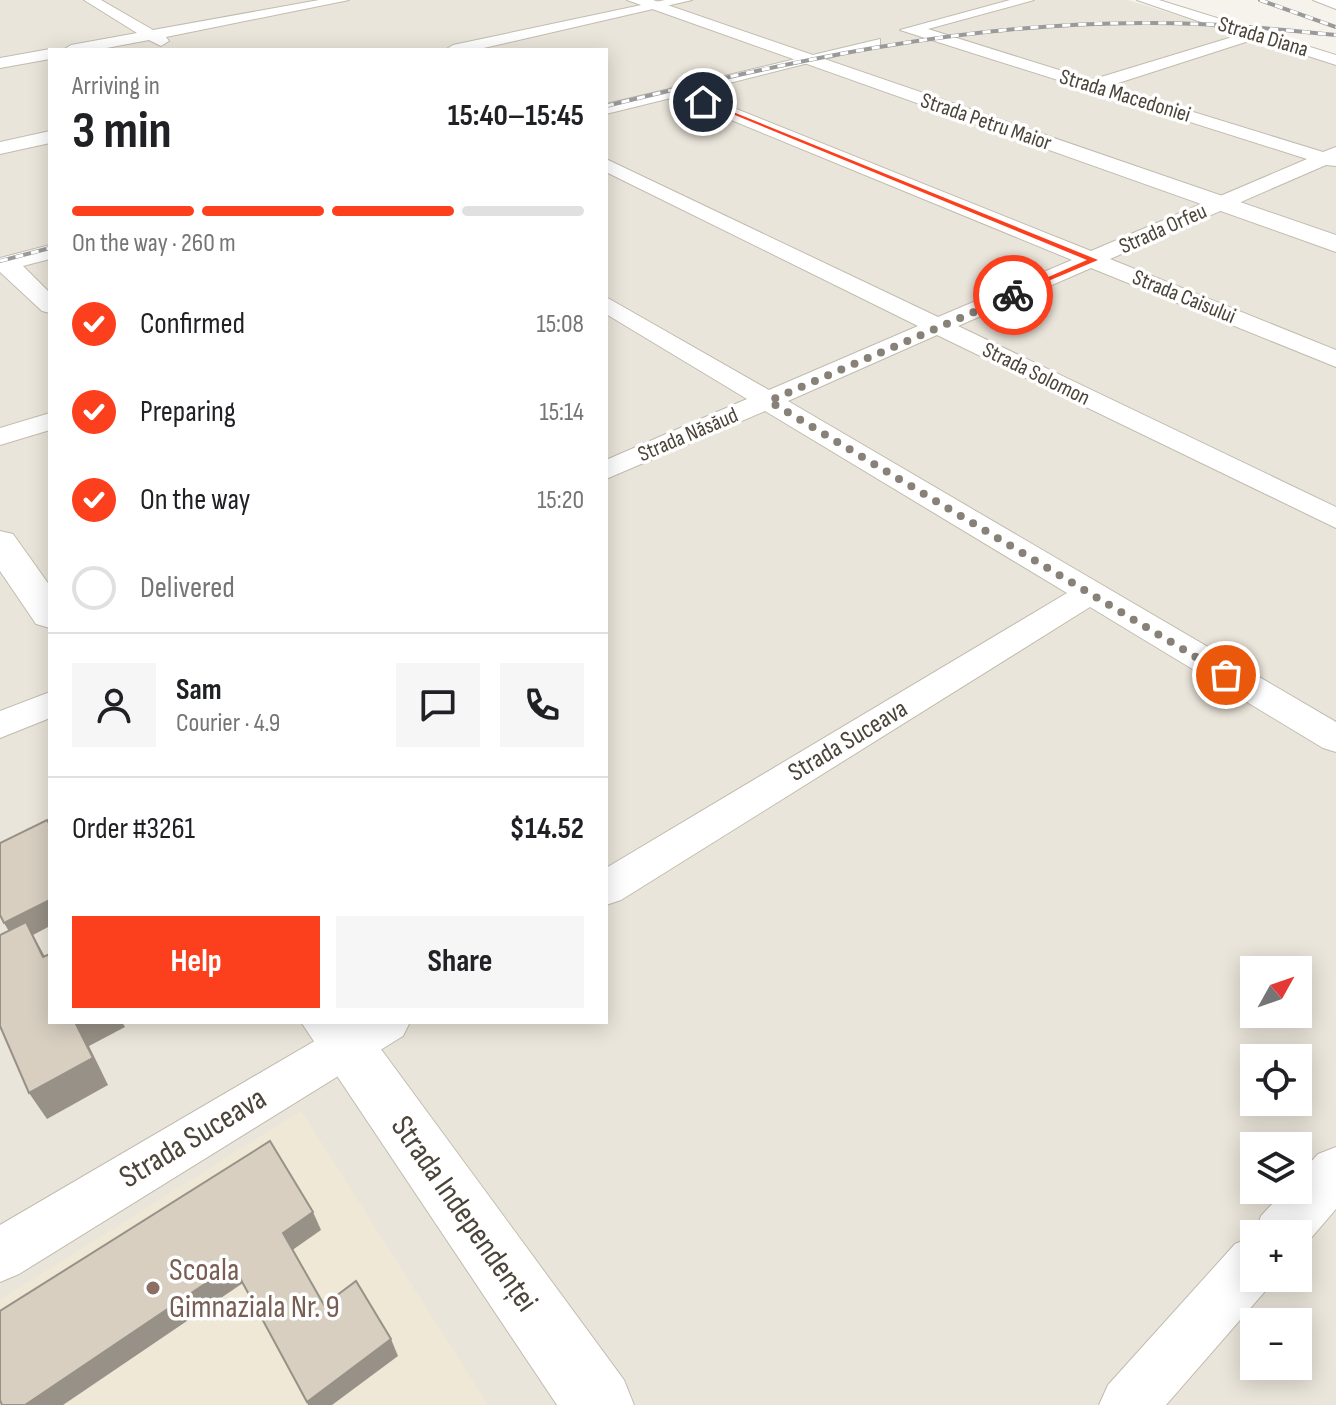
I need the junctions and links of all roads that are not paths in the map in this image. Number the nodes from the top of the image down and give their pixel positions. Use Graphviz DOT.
graph roads {
  1 [pos="91,0"];
  2 [pos="342,0"];
  3 [pos="685,0"];
  4 [pos="1027,0"];
  5 [pos="1144,0"];
  6 [pos="1320,0"];
  7 [pos="645,3"];
  8 [pos="1336,5"];
  9 [pos="920,28"];
  10 [pos="151,35"];
  11 [pos="1253,35"];
  12 [pos="82,48"];
  13 [pos="173,48"];
  14 [pos="461,48"];
  15 [pos="48,54"];
  16 [pos="803,59"];
  17 [pos="1336,60"];
  18 [pos="0,63"];
  19 [pos="1090,86"];
  20 [pos="676,91"];
  21 [pos="608,108"];
  22 [pos="48,137"];
  23 [pos="0,148"];
  24 [pos="1332,157"];
  25 [pos="608,166"];
  26 [pos="1220,203"];
  27 [pos="1336,244"];
  28 [pos="48,253"];
  29 [pos="1094,260"];
  30 [pos="4,264"];
  31 [pos="48,304"];
  32 [pos="608,305"];
  33 [pos="939,327"];
  34 [pos="1336,359"];
  35 [pos="769,401"];
  36 [pos="48,422"];
  37 [pos="0,437"];
  38 [pos="608,469"];
  39 [pos="1336,519"];
  40 [pos="0,542"];
  41 [pos="1089,594"];
  42 [pos="48,612"];
  43 [pos="48,705"];
  44 [pos="0,725"];
  45 [pos="1336,739"];
  46 [pos="608,887"];
  47 [pos="354,1030"];
  48 [pos="1336,1171"];
  49 [pos="1292,1220"];
  50 [pos="0,1255"];
  51 [pos="1240,1279"];
  52 [pos="599,1405"];
  53 [pos="1128,1405"];
  1 -- 10 [label="street"];
  2 -- 10 [label="street"];
  3 -- 7 [label="street"];
  4 -- 9 [label="street"];
  5 -- 11 [label="street, Strada Diana"];
  6 -- 8 [label="street"];
  7 -- 14 [label="street"];
  7 -- 16 [label="street, Strada Petru Maior"];
  9 -- 16 [label="street"];
  9 -- 19 [label="street, Strada Macedoniei"];
  10 -- 12 [label="street"];
  10 -- 13 [label="street"];
  11 -- 17 [label="street, Strada Diana"];
  11 -- 19 [label="street"];
  15 -- 18 [label="street"];
  16 -- 20 [label="street"];
  16 -- 26 [label="street, Strada Petru Maior"];
  19 -- 24 [label="street, Strada Macedoniei"];
  20 -- 21 [label="street"];
  20 -- 29 [label="street, Strada Caisului"];
  22 -- 23 [label="street"];
  24 -- 26 [label="street, Strada Orfeu"];
  25 -- 33 [label="street, Strada Solomon"];
  26 -- 27 [label="street, Strada Petru Maior"];
  26 -- 29 [label="street, Strada Orfeu"];
  28 -- 30 [label="street"];
  29 -- 33 [label="street, Strada Orfeu"];
  29 -- 34 [label="street, Strada Caisului"];
  30 -- 31 [label="street"];
  32 -- 35 [label="street"];
  33 -- 35 [label="street, Strada Orfeu"];
  33 -- 39 [label="street, Strada Solomon"];
  35 -- 38 [label="street, Strada Năsăud"];
  35 -- 41 [label="street"];
  36 -- 37 [label="street"];
  40 -- 42 [label="street"];
  41 -- 45 [label="street"];
  41 -- 46 [label="street, Strada Suceava"];
  43 -- 44 [label="street"];
  47 -- 50 [label="street, Strada Suceava"];
  47 -- 52 [label="street, Strada Independenței"];
  48 -- 49 [label="street"];
  51 -- 53 [label="street"];
}
